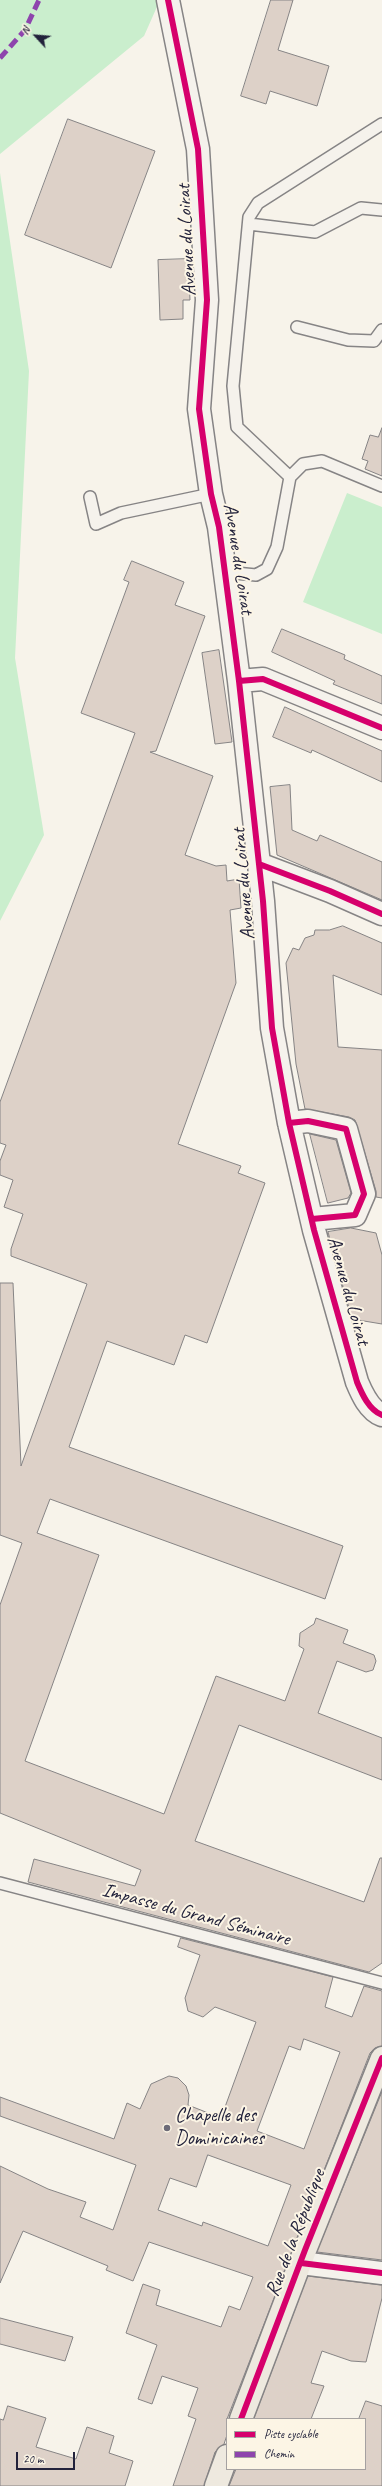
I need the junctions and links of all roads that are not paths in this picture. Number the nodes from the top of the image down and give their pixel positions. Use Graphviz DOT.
graph roads {
  1 [pos="168,0"];
  2 [pos="382,124"];
  3 [pos="382,210"];
  4 [pos="250,224"];
  5 [pos="297,327"];
  6 [pos="382,330"];
  7 [pos="290,477"];
  8 [pos="382,486"];
  9 [pos="211,494"];
  10 [pos="90,497"];
  11 [pos="225,572"];
  12 [pos="240,680"];
  13 [pos="382,728"];
  14 [pos="259,864"];
  15 [pos="382,914"];
  16 [pos="289,1124"];
  17 [pos="312,1219"];
  18 [pos="379,1414"];
  19 [pos="0,1882"];
  20 [pos="382,1983"];
  21 [pos="382,2058"];
  22 [pos="300,2263"];
  23 [pos="382,2273"];
  24 [pos="241,2418"];
  25 [pos="226,2459"];
  26 [pos="216,2486"];
  1 -- 9 [label="street, Avenue du Loirat"];
  2 -- 4 [label="lane"];
  3 -- 4 [label="lane"];
  4 -- 7 [label="lane"];
  5 -- 6 [label="lane"];
  7 -- 8 [label="lane"];
  7 -- 11 [label="lane"];
  9 -- 10 [label="lane"];
  9 -- 11 [label="street, Avenue du Loirat"];
  11 -- 12 [label="street, Avenue du Loirat"];
  12 -- 13 [label="street"];
  12 -- 14 [label="street, Avenue du Loirat"];
  14 -- 15 [label="street"];
  14 -- 16 [label="street, Avenue du Loirat"];
  16 -- 17 [label="street, Avenue du Loirat"];
  16 -- 17 [label="street, Avenue du Loirat"];
  17 -- 18 [label="street, Avenue du Loirat"];
  19 -- 20 [label="lane, Impasse du Grand Séminaire"];
  21 -- 22 [label="main road, Rue de la République"];
  22 -- 23 [label="street"];
  22 -- 24 [label="main road, Rue de la République"];
  25 -- 26 [label="main road"];
}
